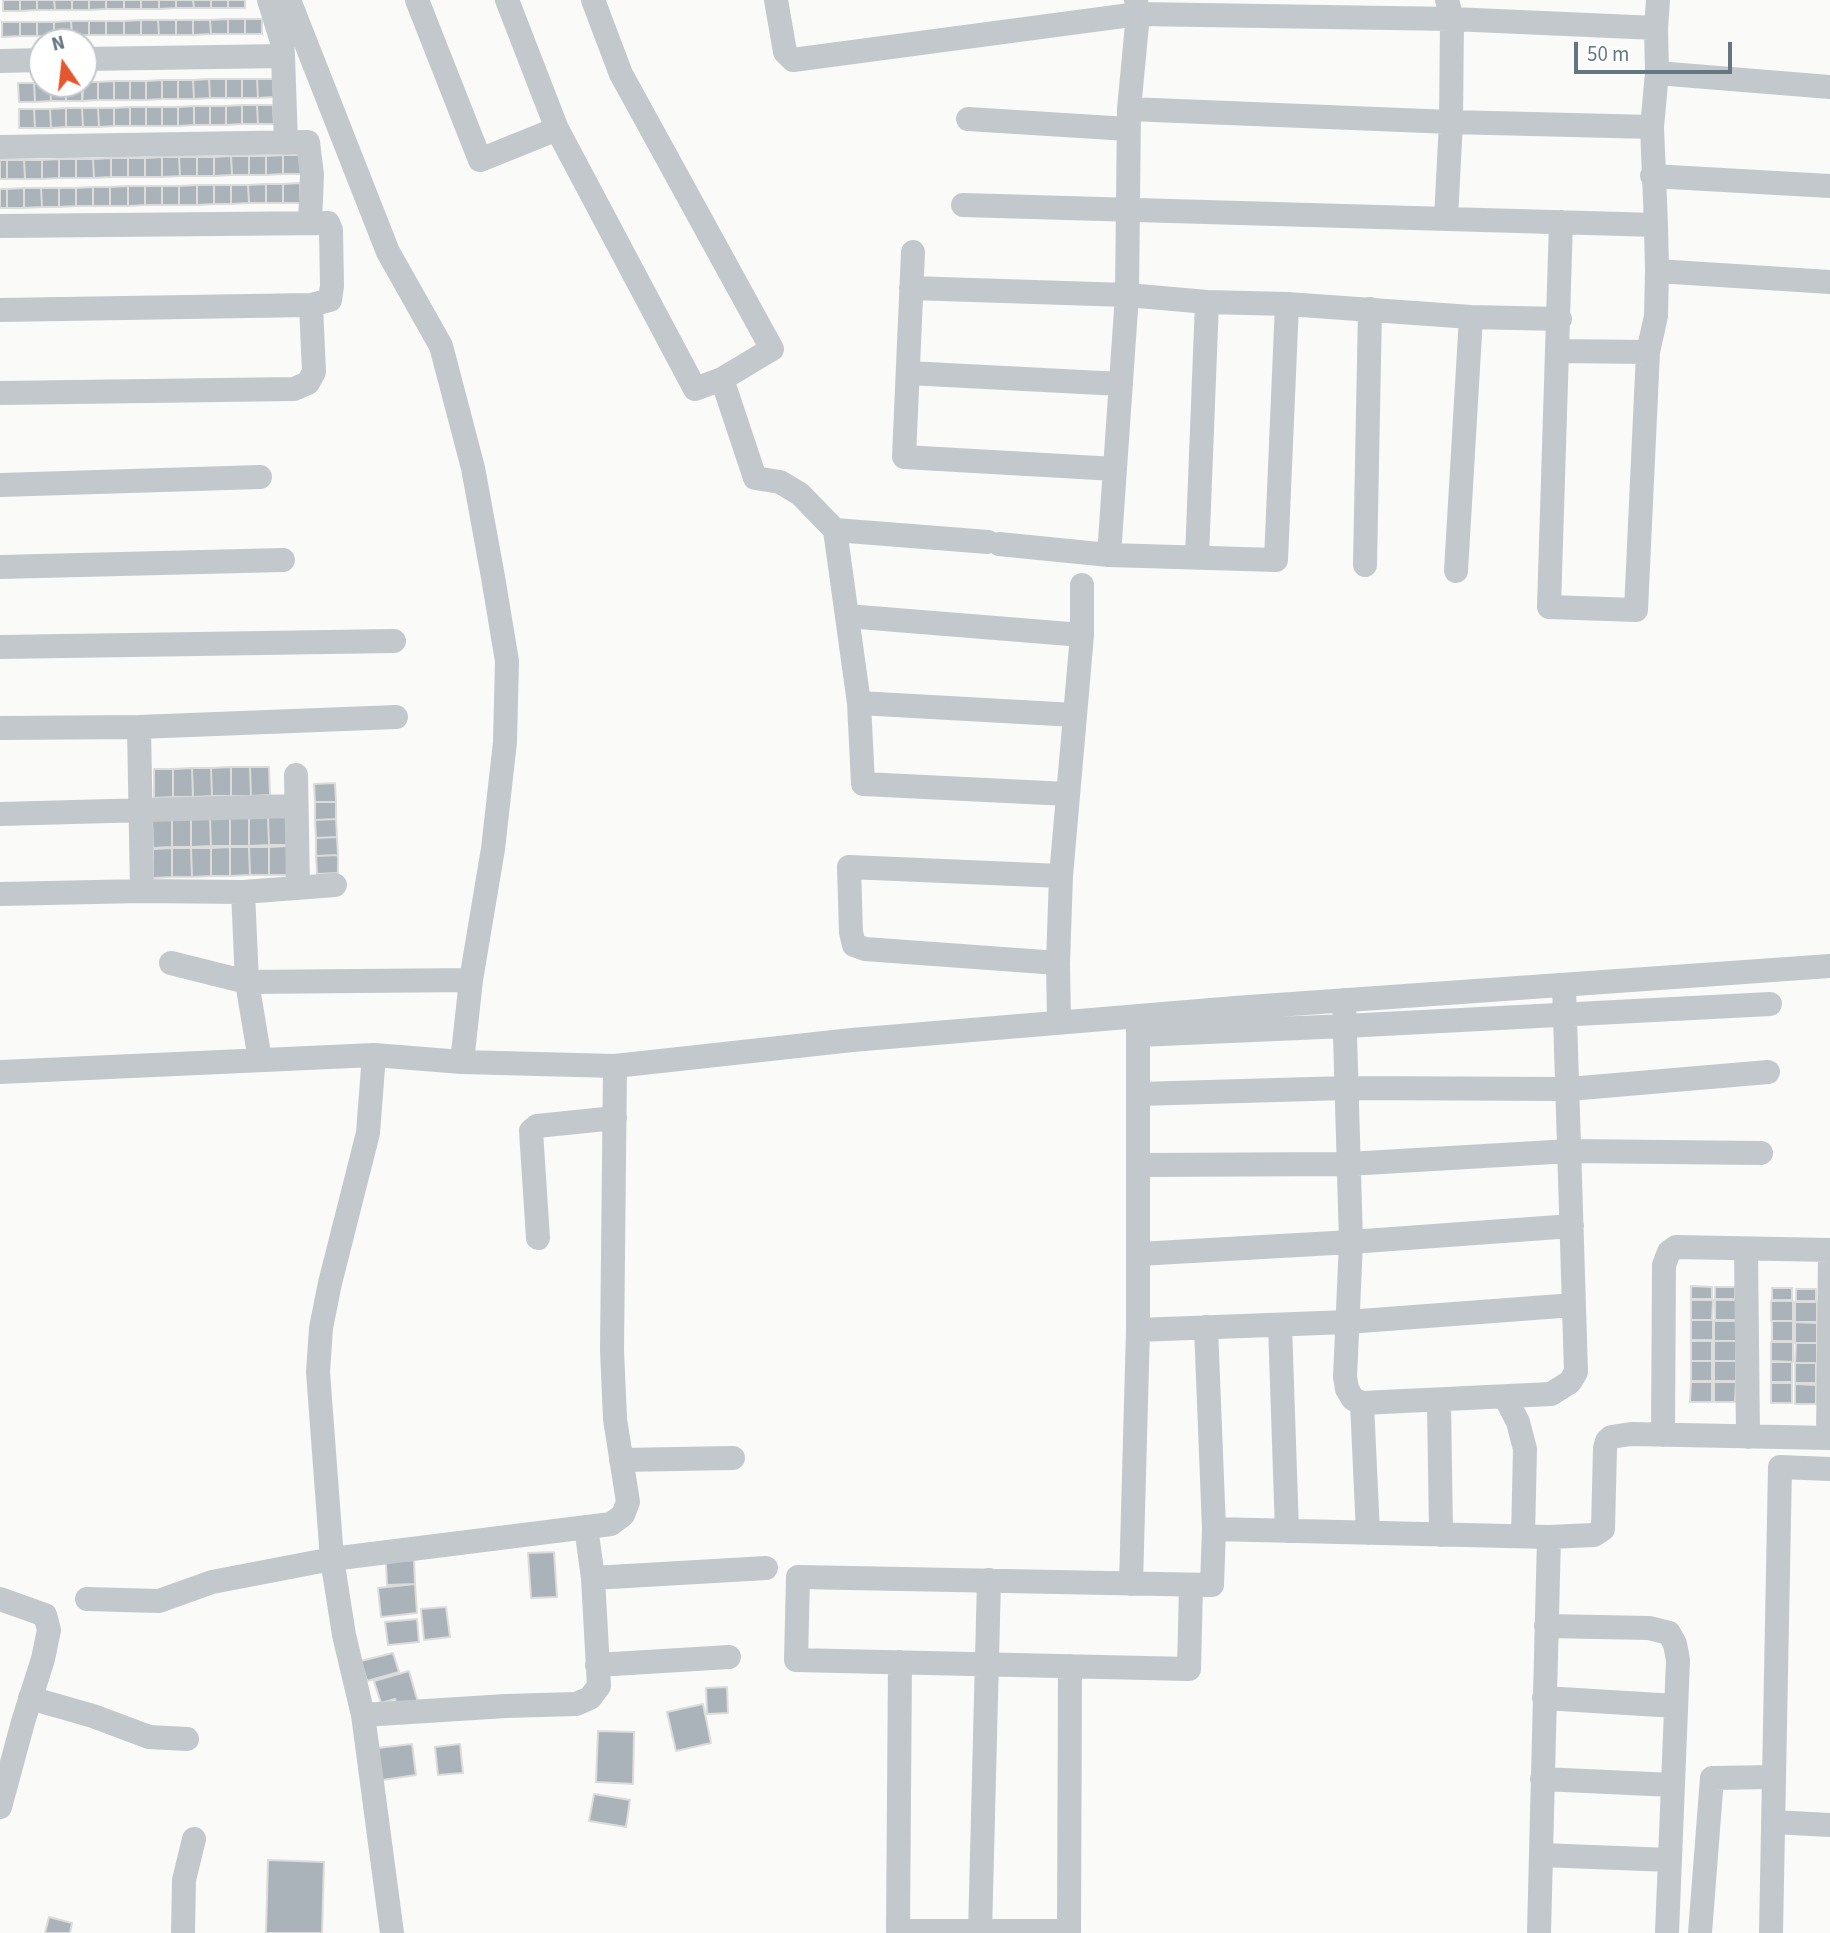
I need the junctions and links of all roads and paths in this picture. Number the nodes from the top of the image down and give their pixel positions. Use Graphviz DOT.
graph roads {
  1 [pos="269,0"];
  2 [pos="289,0"];
  3 [pos="417,0"];
  4 [pos="507,0"];
  5 [pos="593,0"];
  6 [pos="776,0"];
  7 [pos="1658,0"];
  8 [pos="1137,7"];
  9 [pos="1449,10"];
  10 [pos="1656,28"];
  11 [pos="283,56"];
  12 [pos="98,59"];
  13 [pos="28,60"];
  14 [pos="0,61"];
  15 [pos="1657,73"];
  16 [pos="1830,87"];
  17 [pos="968,119"];
  18 [pos="1129,119"];
  19 [pos="1451,122"];
  20 [pos="1652,127"];
  21 [pos="557,129"];
  22 [pos="286,143"];
  23 [pos="0,147"];
  24 [pos="1653,176"];
  25 [pos="1830,186"];
  26 [pos="963,205"];
  27 [pos="1127,211"];
  28 [pos="1446,218"];
  29 [pos="1561,222"];
  30 [pos="310,223"];
  31 [pos="1656,225"];
  32 [pos="0,226"];
  33 [pos="913,252"];
  34 [pos="1657,271"];
  35 [pos="1830,282"];
  36 [pos="911,288"];
  37 [pos="1127,295"];
  38 [pos="1208,302"];
  39 [pos="1287,304"];
  40 [pos="311,305"];
  41 [pos="1370,309"];
  42 [pos="0,310"];
  43 [pos="1471,317"];
  44 [pos="1559,319"];
  45 [pos="1558,351"];
  46 [pos="1648,352"];
  47 [pos="908,373"];
  48 [pos="722,379"];
  49 [pos="1121,384"];
  50 [pos="0,393"];
  51 [pos="1115,469"];
  52 [pos="260,477"];
  53 [pos="0,485"];
  54 [pos="835,530"];
  55 [pos="1109,555"];
  56 [pos="1197,557"];
  57 [pos="283,561"];
  58 [pos="1365,565"];
  59 [pos="0,567"];
  60 [pos="1456,571"];
  61 [pos="1082,585"];
  62 [pos="847,615"];
  63 [pos="1082,635"];
  64 [pos="394,641"];
  65 [pos="0,647"];
  66 [pos="859,703"];
  67 [pos="1075,715"];
  68 [pos="396,717"];
  69 [pos="139,727"];
  70 [pos="0,728"];
  71 [pos="296,775"];
  72 [pos="1068,794"];
  73 [pos="296,806"];
  74 [pos="141,811"];
  75 [pos="0,814"];
  76 [pos="1061,876"];
  77 [pos="335,885"];
  78 [pos="298,888"];
  79 [pos="142,891"];
  80 [pos="243,892"];
  81 [pos="0,894"];
  82 [pos="171,963"];
  83 [pos="1058,963"];
  84 [pos="1830,966"];
  85 [pos="471,980"];
  86 [pos="247,982"];
  87 [pos="1564,985"];
  88 [pos="1345,1000"];
  89 [pos="1770,1004"];
  90 [pos="1566,1015"];
  91 [pos="1059,1022"];
  92 [pos="1139,1025"];
  93 [pos="1345,1026"];
  94 [pos="374,1055"];
  95 [pos="260,1060"];
  96 [pos="462,1062"];
  97 [pos="615,1066"];
  98 [pos="0,1072"];
  99 [pos="1768,1073"];
  100 [pos="1346,1088"];
  101 [pos="1569,1089"];
  102 [pos="1139,1094"];
  103 [pos="615,1118"];
  104 [pos="1570,1151"];
  105 [pos="1761,1153"];
  106 [pos="1348,1164"];
  107 [pos="1140,1165"];
  108 [pos="1572,1226"];
  109 [pos="538,1238"];
  110 [pos="1350,1242"];
  111 [pos="1746,1249"];
  112 [pos="1830,1250"];
  113 [pos="1139,1254"];
  114 [pos="1574,1305"];
  115 [pos="1347,1322"];
  116 [pos="1280,1325"];
  117 [pos="1206,1327"];
  118 [pos="1138,1330"];
  119 [pos="1505,1397"];
  120 [pos="1439,1400"];
  121 [pos="1362,1403"];
  122 [pos="1663,1435"];
  123 [pos="1748,1437"];
  124 [pos="1829,1438"];
  125 [pos="733,1458"];
  126 [pos="621,1460"];
  127 [pos="1830,1469"];
  128 [pos="586,1527"];
  129 [pos="1213,1530"];
  130 [pos="1287,1531"];
  131 [pos="1368,1533"];
  132 [pos="1441,1535"];
  133 [pos="1523,1536"];
  134 [pos="1549,1537"];
  135 [pos="332,1559"];
  136 [pos="766,1568"];
  137 [pos="593,1578"];
  138 [pos="989,1580"];
  139 [pos="1131,1584"];
  140 [pos="1191,1585"];
  141 [pos="0,1599"];
  142 [pos="87,1599"];
  143 [pos="1546,1626"];
  144 [pos="730,1657"];
  145 [pos="900,1662"];
  146 [pos="987,1664"];
  147 [pos="597,1665"];
  148 [pos="1070,1666"];
  149 [pos="30,1698"];
  150 [pos="1545,1698"];
  151 [pos="1676,1706"];
  152 [pos="363,1715"];
  153 [pos="187,1739"];
  154 [pos="1774,1777"];
  155 [pos="1542,1779"];
  156 [pos="1673,1785"];
  157 [pos="0,1807"];
  158 [pos="1773,1822"];
  159 [pos="1830,1825"];
  160 [pos="194,1839"];
  161 [pos="1541,1855"];
  162 [pos="1670,1860"];
  163 [pos="898,1932"];
  164 [pos="980,1932"];
  165 [pos="183,1933"];
  166 [pos="392,1933"];
  167 [pos="1539,1933"];
  168 [pos="1667,1933"];
  169 [pos="1700,1933"];
  170 [pos="1771,1933"];
  1 -- 11 [label="street"];
  2 -- 85 [label="street"];
  3 -- 21 [label="street"];
  4 -- 21 [label="street"];
  5 -- 48 [label="street"];
  6 -- 8 [label="street"];
  7 -- 10 [label="street"];
  8 -- 9 [label="street"];
  8 -- 18 [label="street"];
  9 -- 10 [label="street"];
  9 -- 19 [label="street"];
  10 -- 15 [label="street"];
  11 -- 12 [label="street"];
  11 -- 22 [label="street"];
  13 -- 14 [label="street"];
  15 -- 16 [label="street"];
  15 -- 20 [label="street"];
  17 -- 18 [label="street"];
  18 -- 19 [label="street"];
  18 -- 27 [label="street"];
  19 -- 20 [label="street"];
  19 -- 28 [label="street"];
  20 -- 24 [label="street"];
  21 -- 48 [label="street"];
  22 -- 23 [label="street"];
  22 -- 30 [label="street"];
  24 -- 25 [label="street"];
  24 -- 31 [label="street"];
  26 -- 27 [label="street"];
  27 -- 28 [label="street"];
  27 -- 37 [label="street"];
  28 -- 29 [label="street"];
  29 -- 31 [label="street"];
  29 -- 44 [label="street"];
  30 -- 32 [label="street"];
  30 -- 40 [label="street"];
  31 -- 34 [label="street"];
  33 -- 36 [label="street"];
  34 -- 35 [label="street"];
  34 -- 46 [label="street"];
  36 -- 37 [label="street"];
  36 -- 47 [label="street"];
  37 -- 38 [label="street"];
  37 -- 49 [label="street"];
  38 -- 39 [label="street"];
  38 -- 56 [label="street"];
  39 -- 41 [label="street"];
  39 -- 56 [label="street"];
  40 -- 42 [label="street"];
  40 -- 50 [label="street"];
  41 -- 43 [label="street"];
  41 -- 58 [label="street"];
  43 -- 44 [label="street"];
  43 -- 60 [label="street"];
  44 -- 45 [label="street"];
  45 -- 46 [label="street"];
  45 -- 46 [label="street"];
  47 -- 49 [label="street"];
  47 -- 51 [label="street"];
  48 -- 54 [label="street"];
  49 -- 51 [label="street"];
  51 -- 55 [label="street"];
  52 -- 53 [label="street"];
  54 -- 55 [label="street"];
  54 -- 62 [label="street"];
  55 -- 56 [label="street"];
  57 -- 59 [label="street"];
  61 -- 63 [label="street"];
  62 -- 63 [label="street"];
  62 -- 66 [label="street"];
  63 -- 67 [label="street"];
  64 -- 65 [label="street"];
  66 -- 67 [label="street"];
  66 -- 72 [label="street"];
  67 -- 72 [label="street"];
  68 -- 69 [label="street"];
  69 -- 70 [label="street"];
  69 -- 74 [label="street"];
  71 -- 73 [label="street"];
  72 -- 76 [label="street"];
  73 -- 74 [label="street"];
  73 -- 78 [label="street"];
  74 -- 75 [label="street"];
  74 -- 79 [label="street"];
  76 -- 83 [label="street"];
  76 -- 83 [label="street"];
  77 -- 78 [label="street"];
  78 -- 80 [label="street"];
  79 -- 80 [label="street"];
  79 -- 81 [label="street"];
  80 -- 86 [label="street"];
  82 -- 86 [label="street"];
  83 -- 91 [label="street"];
  84 -- 87 [label="street"];
  85 -- 86 [label="street"];
  85 -- 96 [label="street"];
  86 -- 95 [label="street"];
  87 -- 88 [label="street"];
  87 -- 90 [label="street"];
  88 -- 92 [label="street"];
  88 -- 93 [label="street"];
  89 -- 90 [label="street"];
  90 -- 93 [label="street"];
  90 -- 101 [label="street"];
  91 -- 92 [label="street"];
  91 -- 97 [label="street"];
  92 -- 93 [label="street"];
  92 -- 102 [label="street"];
  93 -- 100 [label="street"];
  94 -- 95 [label="street"];
  94 -- 96 [label="street"];
  94 -- 135 [label="street"];
  95 -- 98 [label="street"];
  96 -- 97 [label="street"];
  97 -- 103 [label="street"];
  99 -- 101 [label="street"];
  100 -- 101 [label="street"];
  100 -- 102 [label="street"];
  100 -- 106 [label="street"];
  101 -- 104 [label="street"];
  102 -- 107 [label="street"];
  103 -- 109 [label="street"];
  103 -- 126 [label="street"];
  104 -- 105 [label="street"];
  104 -- 106 [label="street"];
  104 -- 108 [label="street"];
  106 -- 107 [label="street"];
  106 -- 110 [label="street"];
  107 -- 113 [label="street"];
  108 -- 110 [label="street"];
  108 -- 114 [label="street"];
  110 -- 113 [label="street"];
  110 -- 115 [label="street"];
  111 -- 112 [label="street"];
  111 -- 122 [label="street"];
  111 -- 123 [label="street"];
  112 -- 124 [label="street"];
  113 -- 118 [label="street"];
  114 -- 115 [label="street"];
  114 -- 119 [label="street"];
  115 -- 116 [label="street"];
  115 -- 121 [label="street"];
  116 -- 117 [label="street"];
  116 -- 130 [label="street"];
  117 -- 118 [label="street"];
  117 -- 129 [label="street"];
  118 -- 139 [label="street"];
  119 -- 120 [label="street"];
  119 -- 133 [label="street"];
  120 -- 121 [label="street"];
  120 -- 132 [label="street"];
  121 -- 131 [label="street"];
  122 -- 123 [label="street"];
  122 -- 134 [label="street"];
  123 -- 124 [label="street"];
  125 -- 126 [label="street"];
  126 -- 128 [label="street"];
  127 -- 154 [label="street"];
  128 -- 135 [label="street"];
  128 -- 137 [label="street"];
  129 -- 130 [label="street"];
  129 -- 140 [label="street"];
  130 -- 131 [label="street"];
  131 -- 132 [label="street"];
  132 -- 133 [label="street"];
  133 -- 134 [label="street"];
  134 -- 143 [label="street"];
  135 -- 142 [label="street"];
  135 -- 152 [label="street"];
  136 -- 137 [label="street"];
  137 -- 147 [label="street"];
  138 -- 139 [label="street"];
  138 -- 145 [label="street"];
  138 -- 146 [label="street"];
  139 -- 140 [label="street"];
  140 -- 148 [label="street"];
  141 -- 149 [label="street"];
  143 -- 150 [label="street"];
  143 -- 151 [label="street"];
  144 -- 147 [label="street"];
  145 -- 146 [label="street"];
  145 -- 163 [label="street"];
  146 -- 148 [label="street"];
  146 -- 164 [label="street"];
  147 -- 152 [label="street"];
  148 -- 164 [label="street"];
  149 -- 153 [label="street"];
  149 -- 157 [label="street"];
  150 -- 151 [label="street"];
  150 -- 155 [label="street"];
  151 -- 156 [label="street"];
  152 -- 166 [label="street"];
  154 -- 158 [label="street"];
  154 -- 169 [label="street"];
  155 -- 156 [label="street"];
  155 -- 161 [label="street"];
  156 -- 162 [label="street"];
  158 -- 159 [label="street"];
  158 -- 170 [label="street"];
  160 -- 165 [label="street"];
  161 -- 162 [label="street"];
  161 -- 167 [label="street"];
  162 -- 168 [label="street"];
  163 -- 164 [label="street"];
}
